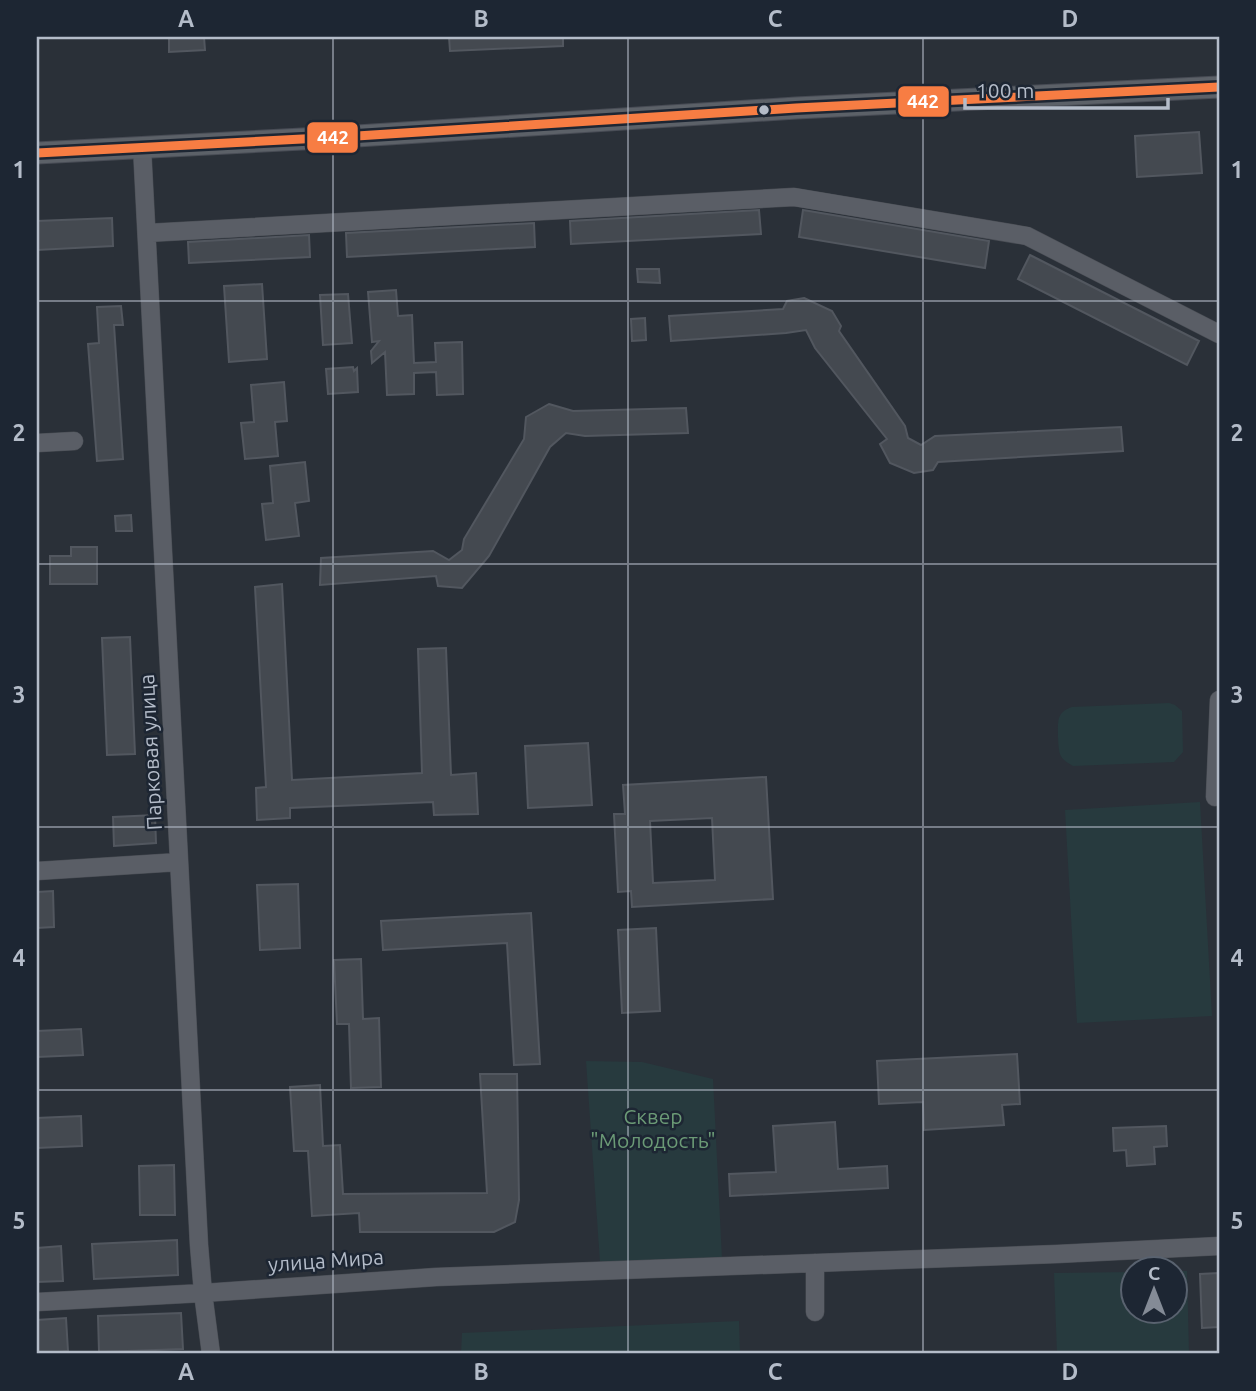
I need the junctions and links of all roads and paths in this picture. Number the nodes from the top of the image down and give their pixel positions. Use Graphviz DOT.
graph roads {
  1 [pos="1219,87"];
  2 [pos="142,147"];
  3 [pos="37,153"];
  4 [pos="146,233"];
  5 [pos="1219,334"];
  6 [pos="74,441"];
  7 [pos="37,443"];
  8 [pos="1219,700"];
  9 [pos="1215,797"];
  10 [pos="179,862"];
  11 [pos="37,871"];
  12 [pos="1219,1246"];
  13 [pos="815,1263"];
  14 [pos="203,1293"];
  15 [pos="37,1302"];
  16 [pos="815,1312"];
  17 [pos="211,1354"];
  1 -- 2 [label="main road"];
  2 -- 3 [label="main road"];
  2 -- 4 [label="street, Парковая улица"];
  4 -- 5 [label="street"];
  4 -- 10 [label="street, Парковая улица"];
  6 -- 7 [label="street"];
  8 -- 9 [label="street"];
  10 -- 11 [label="street"];
  10 -- 14 [label="street, Парковая улица"];
  12 -- 13 [label="street, улица Мира"];
  13 -- 14 [label="street, улица Мира"];
  13 -- 16 [label="street"];
  14 -- 15 [label="street, улица Мира"];
  14 -- 17 [label="street, Парковая улица"];
}
